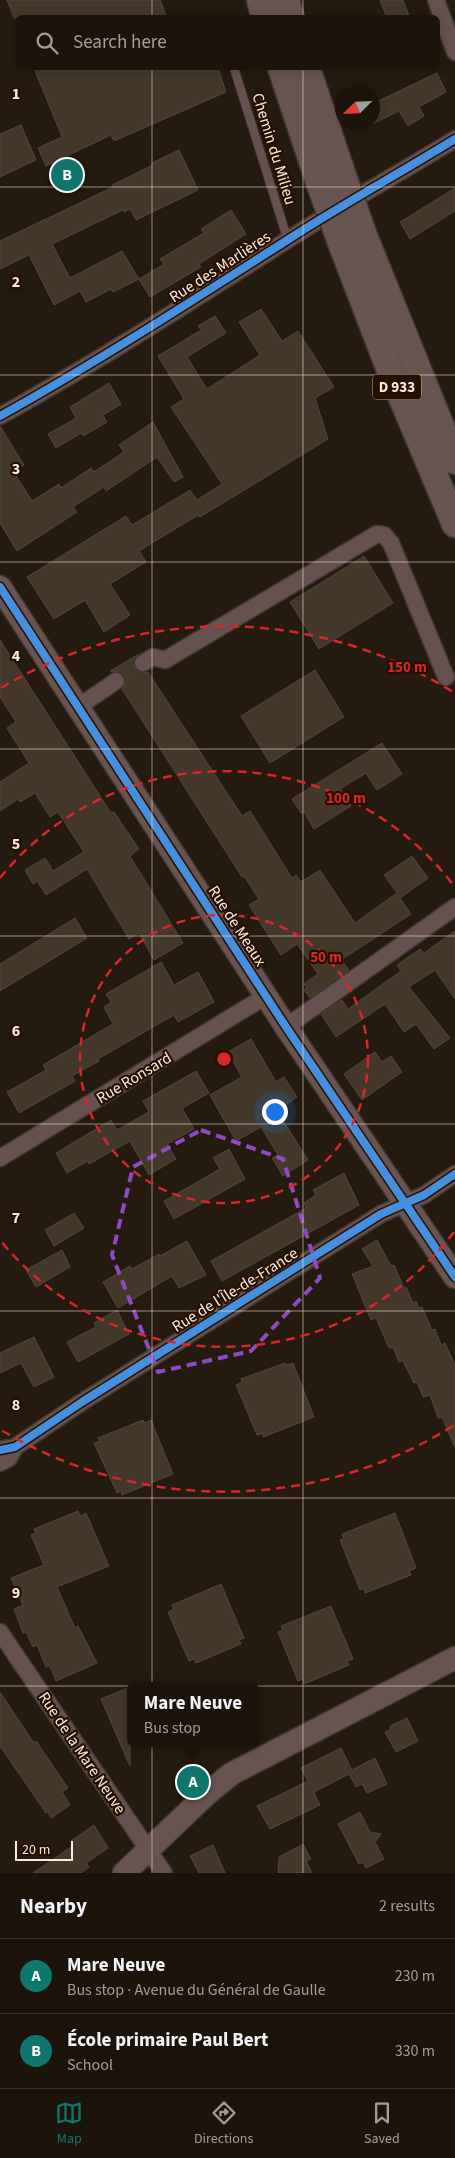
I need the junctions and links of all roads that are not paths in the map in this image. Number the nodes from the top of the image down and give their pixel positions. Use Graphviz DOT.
graph roads {
  1 [pos="260,0"];
  2 [pos="286,0"];
  3 [pos="436,0"];
  4 [pos="264,15"];
  5 [pos="290,15"];
  6 [pos="455,52"];
  7 [pos="235,70"];
  8 [pos="282,70"];
  9 [pos="307,70"];
  10 [pos="455,139"];
  11 [pos="330,176"];
  12 [pos="290,238"];
  13 [pos="354,242"];
  14 [pos="0,416"];
  15 [pos="455,461"];
  16 [pos="455,524"];
  17 [pos="0,587"];
  18 [pos="142,663"];
  19 [pos="446,677"];
  20 [pos="116,681"];
  21 [pos="78,706"];
  22 [pos="455,907"];
  23 [pos="266,996"];
  24 [pos="286,1027"];
  25 [pos="0,1158"];
  26 [pos="455,1174"];
  27 [pos="404,1203"];
  28 [pos="455,1276"];
  29 [pos="7,1449"];
  30 [pos="0,1463"];
  31 [pos="0,1632"];
  32 [pos="455,1658"];
  33 [pos="148,1850"];
  34 [pos="124,1873"];
  35 [pos="164,1873"];
  1 -- 4 [label="highway"];
  2 -- 5 [label="highway"];
  3 -- 6 [label="street"];
  7 -- 12 [label="lane, Chemin du Milieu"];
  8 -- 11 [label="highway, D 933"];
  9 -- 11 [label="highway, D 933"];
  10 -- 12 [label="street, Rue des Marlières"];
  11 -- 13 [label="highway, D 933, bridge"];
  12 -- 14 [label="street, Rue des Marlières"];
  13 -- 15 [label="highway, D 933"];
  13 -- 16 [label="highway, D 933"];
  17 -- 21 [label="main road, Rue de Meaux"];
  18 -- 19 [label="street"];
  20 -- 21 [label="street"];
  21 -- 23 [label="main road, Rue de Meaux"];
  22 -- 24 [label="street"];
  23 -- 24 [label="main road, Rue de Meaux"];
  23 -- 25 [label="street, Rue Ronsard"];
  24 -- 27 [label="main road, Rue de Meaux"];
  26 -- 27 [label="street, Rue de l'Île-de-France"];
  27 -- 28 [label="main road, Rue de Meaux"];
  27 -- 29 [label="street, Rue de l'Île-de-France"];
  29 -- 30 [label="street"];
  31 -- 33 [label="street, Rue de la Mare Neuve"];
  32 -- 33 [label="main road"];
  33 -- 34 [label="main road"];
  33 -- 35 [label="street, Rue de la Mare Neuve"];
}
